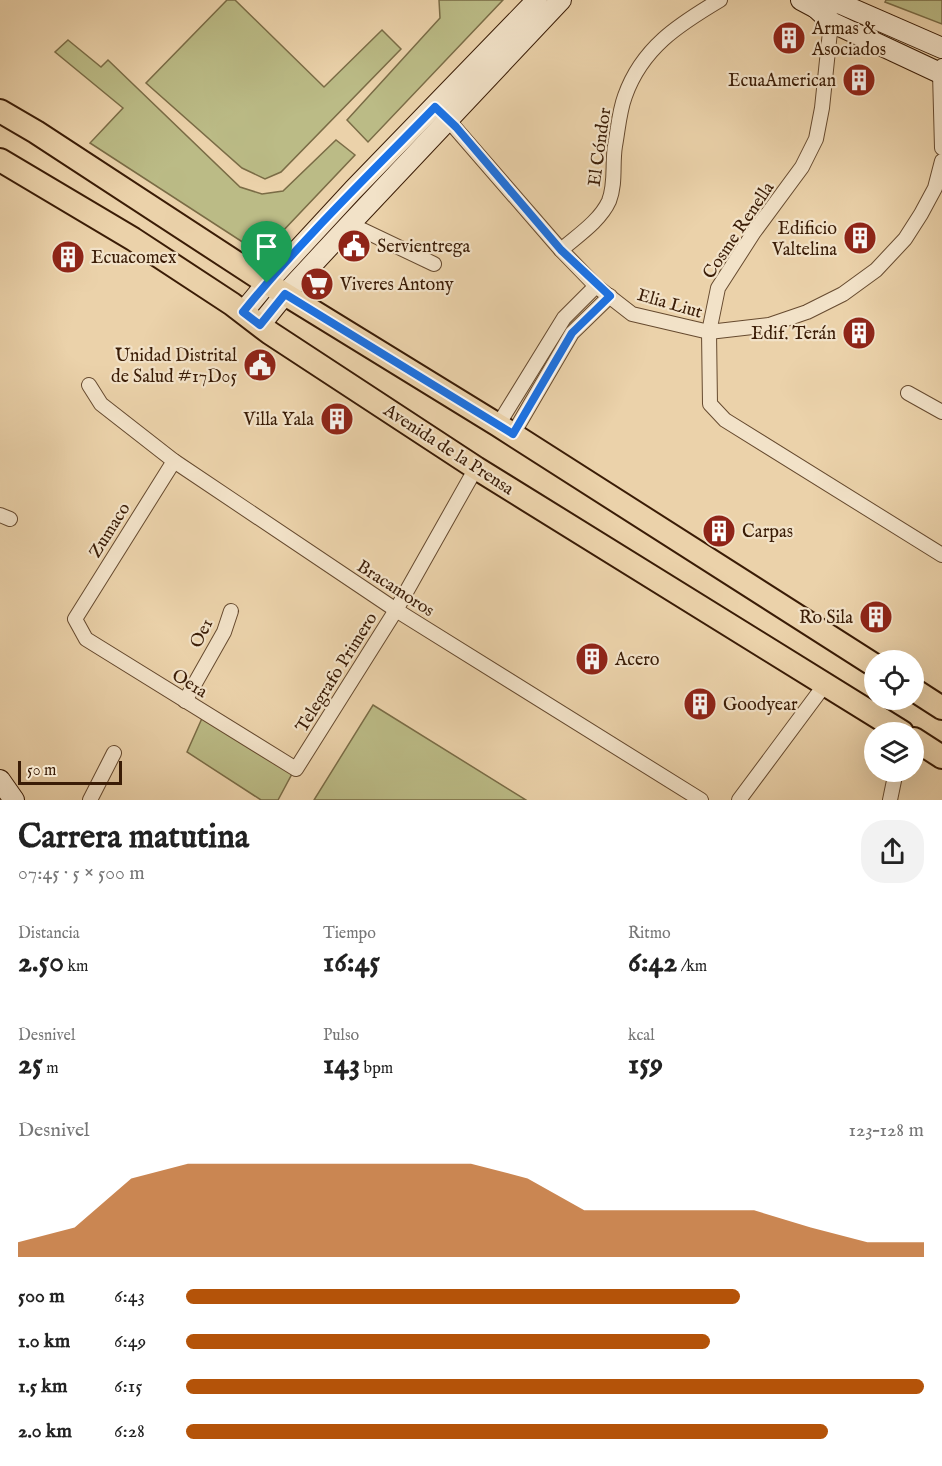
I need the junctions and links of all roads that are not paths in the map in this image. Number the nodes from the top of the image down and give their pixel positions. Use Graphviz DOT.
graph roads {
  1 [pos="537,0"];
  2 [pos="561,0"];
  3 [pos="720,0"];
  4 [pos="809,4"];
  5 [pos="831,22"];
  6 [pos="942,48"];
  7 [pos="941,71"];
  8 [pos="0,111"];
  9 [pos="442,113"];
  10 [pos="942,148"];
  11 [pos="0,160"];
  12 [pos="942,161"];
  13 [pos="350,224"];
  14 [pos="561,250"];
  15 [pos="434,264"];
  16 [pos="596,286"];
  17 [pos="276,289"];
  18 [pos="610,296"];
  19 [pos="251,319"];
  20 [pos="709,332"];
  21 [pos="89,385"];
  22 [pos="908,393"];
  23 [pos="942,412"];
  24 [pos="506,429"];
  25 [pos="174,461"];
  26 [pos="476,468"];
  27 [pos="942,555"];
  28 [pos="396,610"];
  29 [pos="231,611"];
  30 [pos="75,619"];
  31 [pos="864,659"];
  32 [pos="826,683"];
  33 [pos="924,696"];
  34 [pos="185,701"];
  35 [pos="942,708"];
  36 [pos="886,722"];
  37 [pos="924,745"];
  38 [pos="114,753"];
  39 [pos="942,757"];
  40 [pos="296,769"];
  41 [pos="0,780"];
  42 [pos="894,782"];
  43 [pos="15,800"];
  44 [pos="90,800"];
  45 [pos="701,800"];
  46 [pos="739,800"];
  47 [pos="890,800"];
  1 -- 9 [label="main road"];
  2 -- 9 [label="main road"];
  3 -- 14 [label="street, El Cóndor"];
  4 -- 5 [label="main road"];
  4 -- 6 [label="main road"];
  5 -- 7 [label="main road"];
  5 -- 20 [label="street, Cosme Renella"];
  7 -- 10 [label="street"];
  8 -- 17 [label="main road"];
  9 -- 13 [label="main road"];
  9 -- 14 [label="street, Elia Liut"];
  9 -- 17 [label="main road"];
  11 -- 19 [label="main road, Avenida de la Prensa"];
  12 -- 20 [label="street, Elia Liut"];
  13 -- 15 [label="street"];
  13 -- 17 [label="main road"];
  14 -- 16 [label="street, Elia Liut"];
  16 -- 18 [label="street, Elia Liut"];
  16 -- 24 [label="street"];
  17 -- 19 [label="main road"];
  17 -- 24 [label="main road"];
  18 -- 20 [label="street, Elia Liut"];
  18 -- 24 [label="street"];
  19 -- 26 [label="main road, Avenida de la Prensa"];
  20 -- 27 [label="street, Cosme Renella"];
  21 -- 25 [label="street, Bracamoros"];
  22 -- 23 [label="street"];
  24 -- 31 [label="main road"];
  25 -- 28 [label="street, Bracamoros"];
  25 -- 30 [label="street, Zumaco"];
  26 -- 28 [label="street, Telegrafo Primero"];
  26 -- 32 [label="main road, Avenida de la Prensa"];
  28 -- 40 [label="street, Telegrafo Primero"];
  28 -- 45 [label="street, Bracamoros"];
  29 -- 34 [label="street, Oe1"];
  30 -- 34 [label="street, Oe1a"];
  32 -- 36 [label="main road, Avenida de la Prensa"];
  32 -- 46 [label="street"];
  33 -- 35 [label="main road"];
  34 -- 40 [label="street, Oe1a"];
  37 -- 39 [label="main road"];
  38 -- 44 [label="street"];
  41 -- 43 [label="main road"];
  42 -- 47 [label="street"];
}
